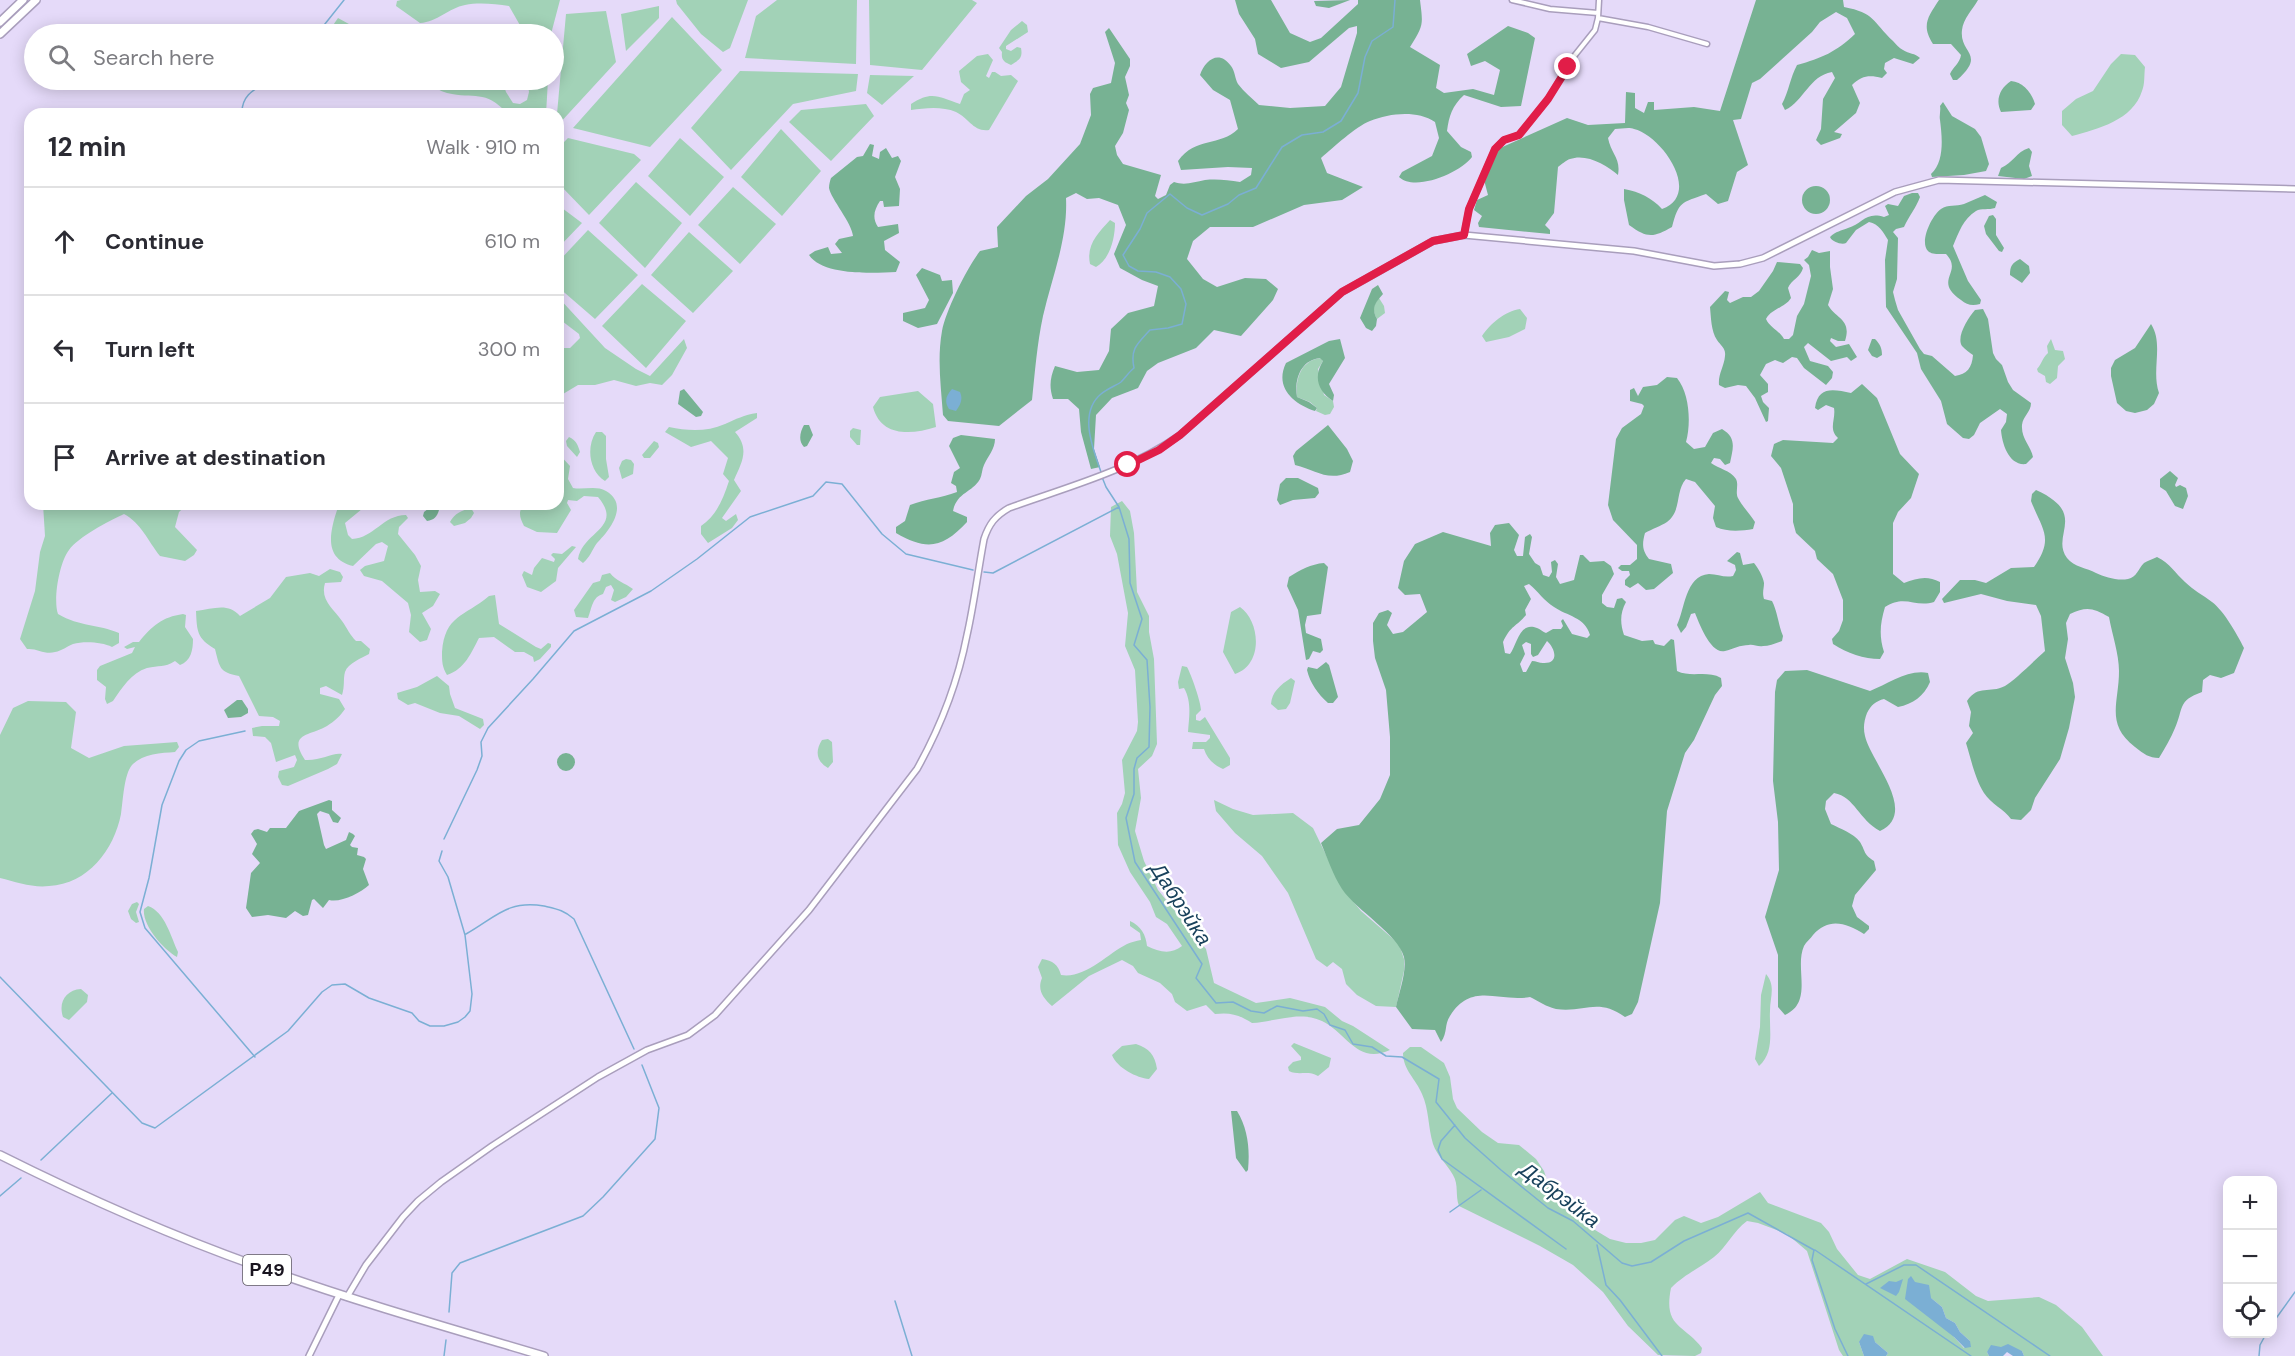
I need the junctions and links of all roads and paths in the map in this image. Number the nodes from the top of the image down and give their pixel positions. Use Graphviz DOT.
graph roads {
  1 [pos="23,0"];
  2 [pos="36,0"];
  3 [pos="1512,0"];
  4 [pos="1599,0"];
  5 [pos="1598,16"];
  6 [pos="0,22"];
  7 [pos="0,34"];
  8 [pos="1707,44"];
  9 [pos="2295,189"];
  10 [pos="1464,235"];
  11 [pos="0,1155"];
  12 [pos="343,1296"];
  13 [pos="309,1356"];
  14 [pos="544,1356"];
  1 -- 6 [label="highway"];
  2 -- 7 [label="highway"];
  3 -- 5 [label="street"];
  4 -- 5 [label="street"];
  5 -- 8 [label="street"];
  5 -- 10 [label="street"];
  9 -- 10 [label="street"];
  10 -- 12 [label="street"];
  11 -- 12 [label="highway, Р49"];
  12 -- 13 [label="street"];
  12 -- 14 [label="highway, Р49"];
}
